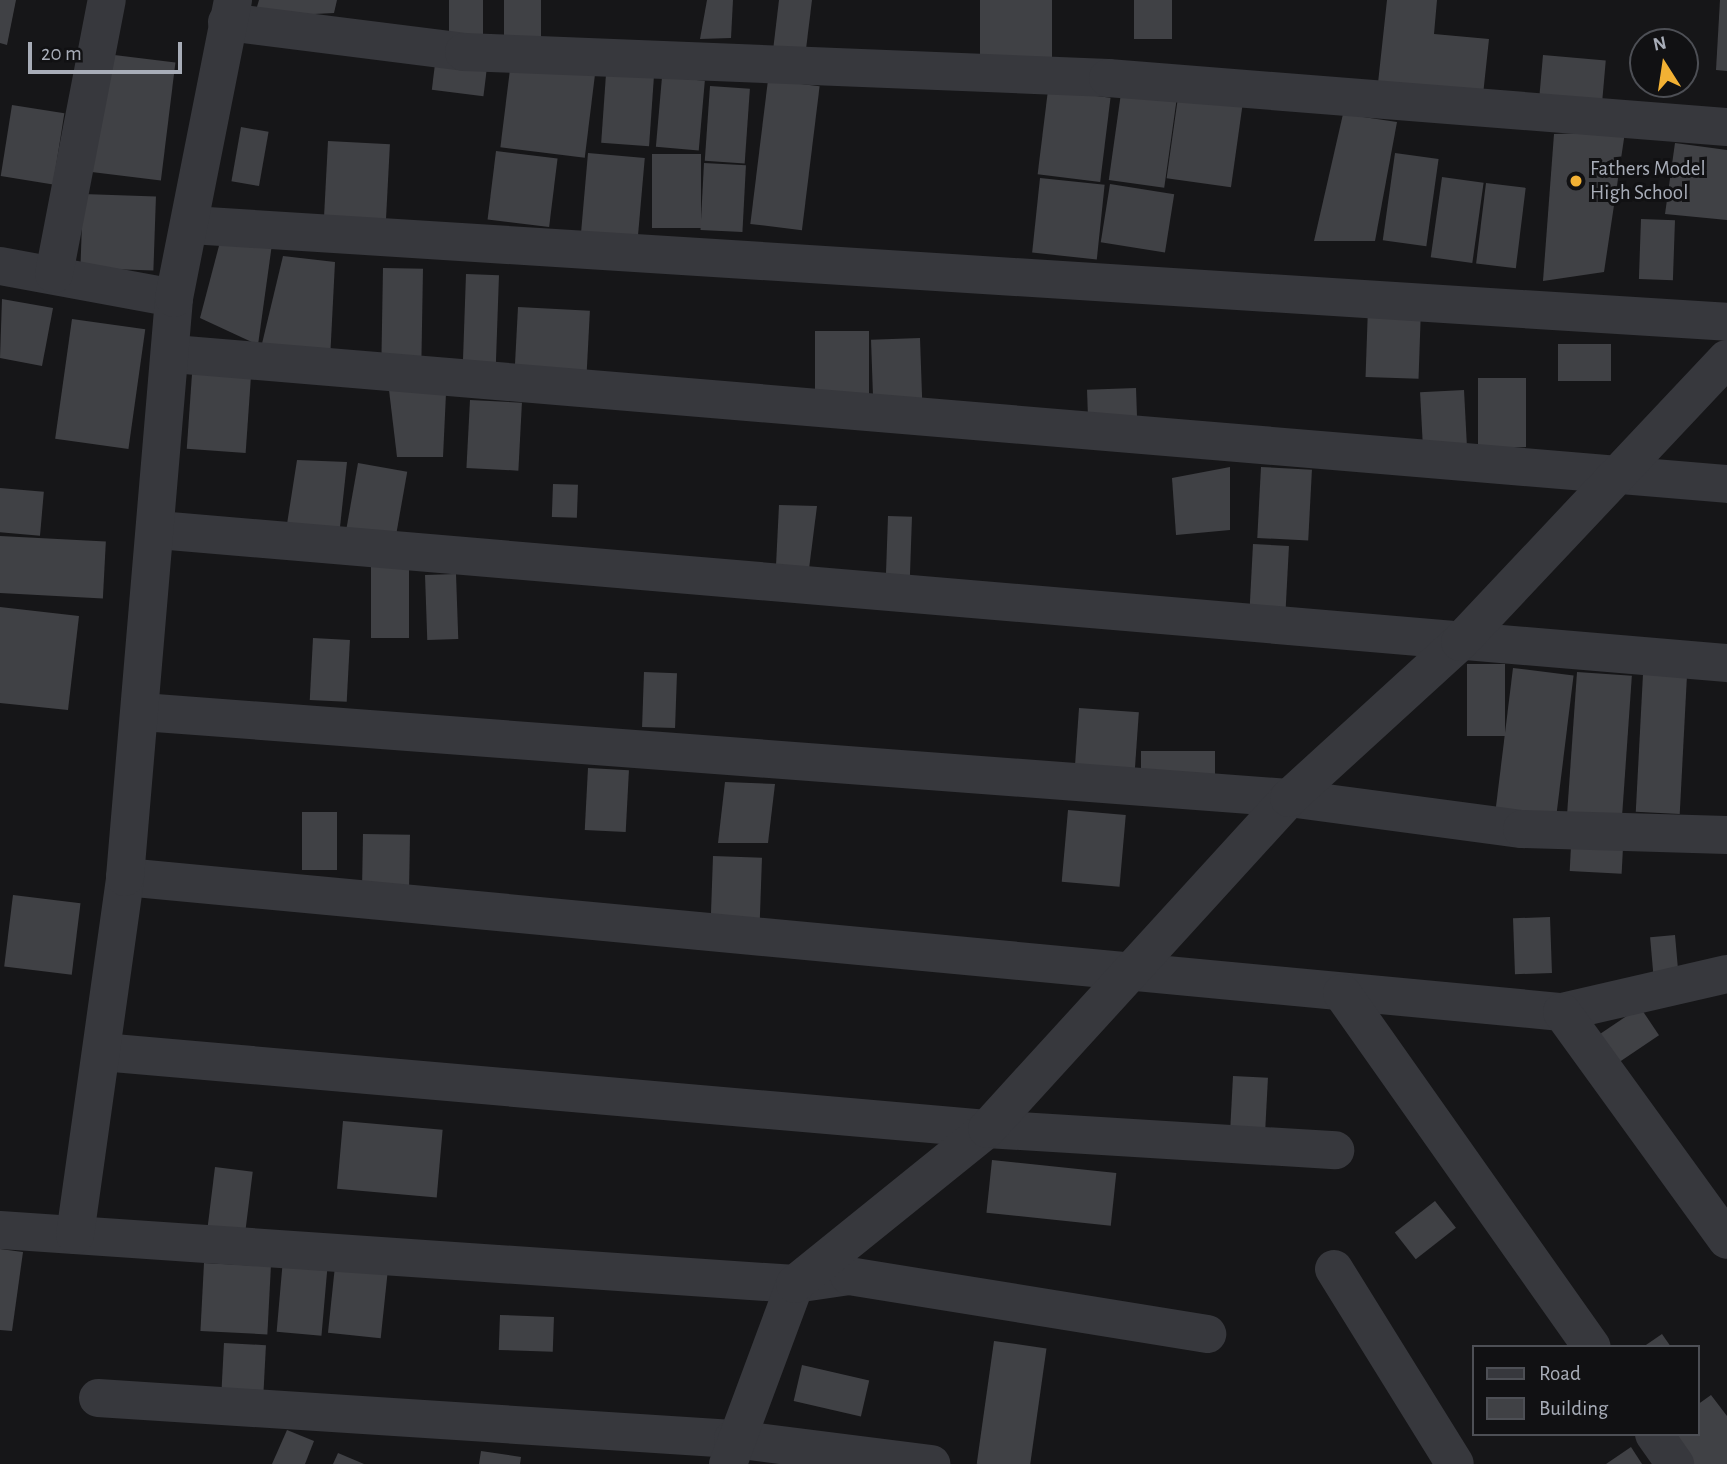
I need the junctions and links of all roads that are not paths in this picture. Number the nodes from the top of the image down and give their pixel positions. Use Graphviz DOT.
graph roads {
  1 [pos="107,0"];
  2 [pos="230,11"];
  3 [pos="1727,127"];
  4 [pos="191,225"];
  5 [pos="0,266"];
  6 [pos="54,274"];
  7 [pos="174,298"];
  8 [pos="1727,322"];
  9 [pos="173,354"];
  10 [pos="1727,359"];
  11 [pos="1618,476"];
  12 [pos="1727,484"];
  13 [pos="158,530"];
  14 [pos="1460,642"];
  15 [pos="1727,663"];
  16 [pos="142,712"];
  17 [pos="1289,798"];
  18 [pos="1727,835"];
  19 [pos="125,877"];
  20 [pos="1132,974"];
  21 [pos="1727,974"];
  22 [pos="1342,993"];
  23 [pos="1562,1012"];
  24 [pos="102,1052"];
  25 [pos="987,1129"];
  26 [pos="1335,1150"];
  27 [pos="0,1230"];
  28 [pos="75,1235"];
  29 [pos="1727,1240"];
  30 [pos="1334,1269"];
  31 [pos="794,1284"];
  32 [pos="1207,1334"];
  33 [pos="1591,1345"];
  34 [pos="98,1398"];
  35 [pos="1655,1436"];
  36 [pos="731,1451"];
  37 [pos="931,1464"];
  38 [pos="1455,1464"];
  39 [pos="1675,1464"];
  1 -- 6 [label="street"];
  2 -- 3 [label="street"];
  2 -- 4 [label="street"];
  4 -- 7 [label="street"];
  4 -- 8 [label="street"];
  5 -- 6 [label="street"];
  6 -- 7 [label="street"];
  7 -- 9 [label="street"];
  9 -- 11 [label="street"];
  9 -- 13 [label="street"];
  10 -- 11 [label="street"];
  11 -- 12 [label="street"];
  11 -- 14 [label="street"];
  13 -- 14 [label="street"];
  13 -- 16 [label="street"];
  14 -- 15 [label="street"];
  14 -- 17 [label="street"];
  16 -- 17 [label="street"];
  16 -- 19 [label="street"];
  17 -- 18 [label="street"];
  17 -- 20 [label="street"];
  19 -- 20 [label="street"];
  19 -- 24 [label="street"];
  20 -- 22 [label="street"];
  20 -- 25 [label="street"];
  21 -- 23 [label="street"];
  22 -- 23 [label="street"];
  22 -- 33 [label="street"];
  23 -- 29 [label="street"];
  24 -- 25 [label="street"];
  24 -- 28 [label="street"];
  25 -- 26 [label="street"];
  25 -- 31 [label="street"];
  27 -- 28 [label="street"];
  28 -- 31 [label="street"];
  30 -- 38 [label="street"];
  31 -- 32 [label="street"];
  31 -- 36 [label="street"];
  34 -- 36 [label="street"];
  35 -- 39 [label="street"];
  36 -- 37 [label="street"];
}
